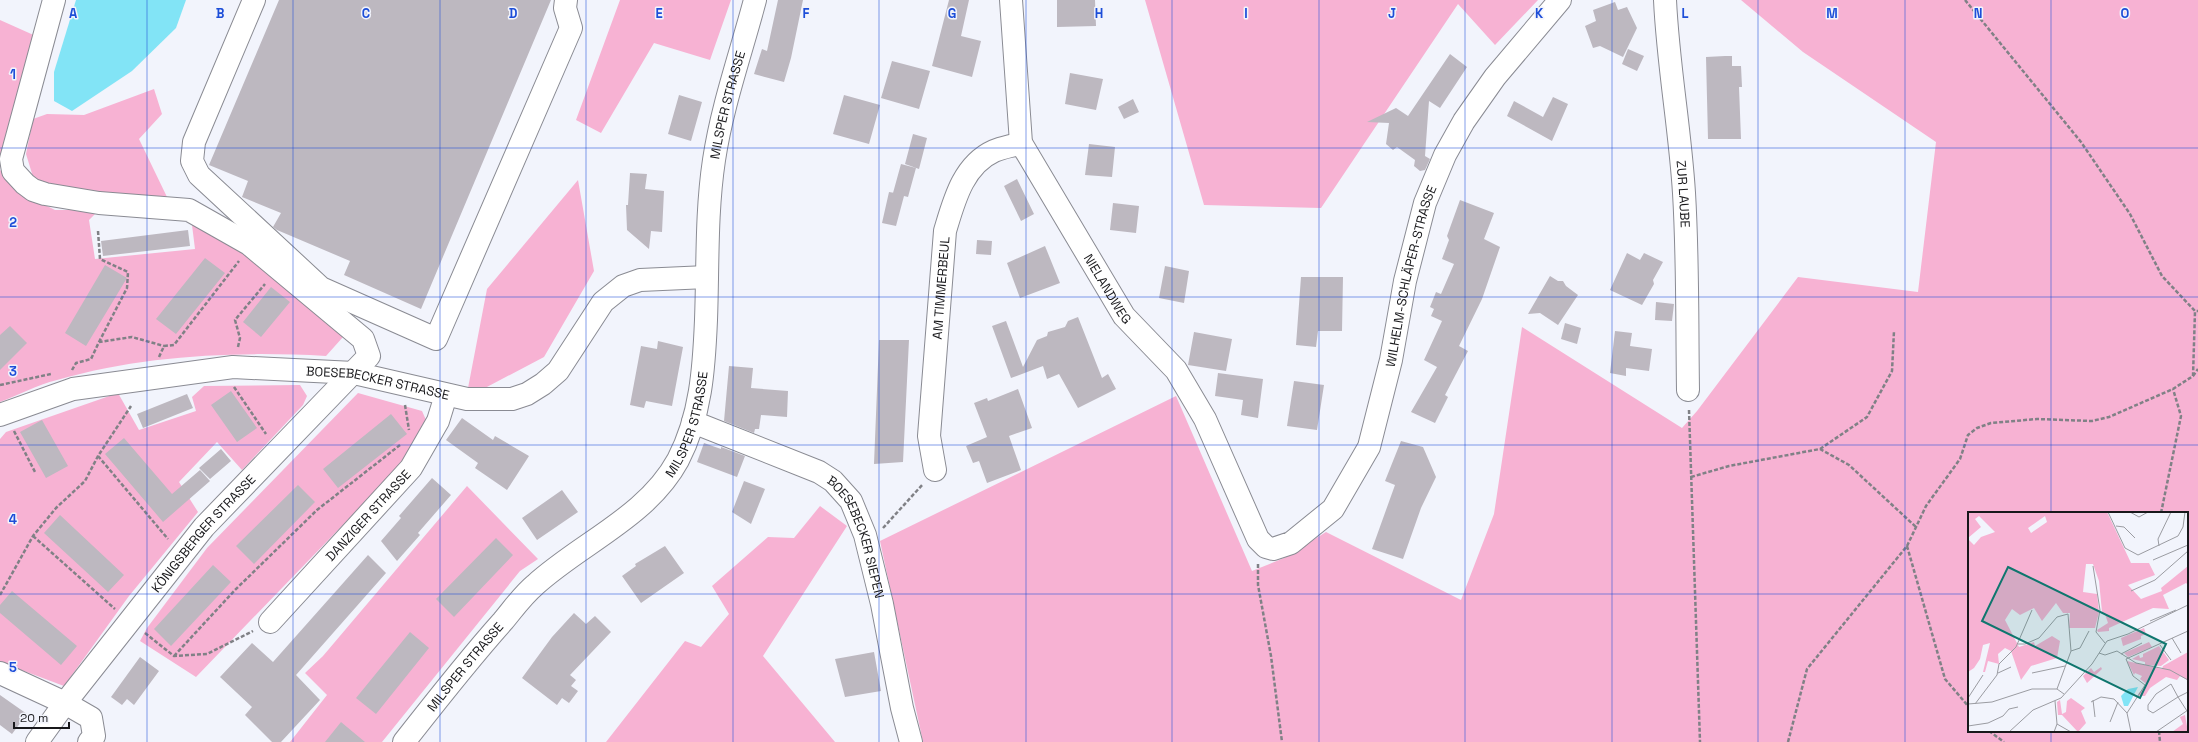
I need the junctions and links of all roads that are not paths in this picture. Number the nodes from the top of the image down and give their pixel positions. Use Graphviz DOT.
graph roads {
  1 [pos="54,0"];
  2 [pos="254,0"];
  3 [pos="566,0"];
  4 [pos="756,0"];
  5 [pos="1011,0"];
  6 [pos="1560,0"];
  7 [pos="1665,0"];
  8 [pos="1022,143"];
  9 [pos="707,277"];
  10 [pos="339,307"];
  11 [pos="354,373"];
  12 [pos="1688,390"];
  13 [pos="446,395"];
  14 [pos="2,414"];
  15 [pos="693,422"];
  16 [pos="935,470"];
  17 [pos="1266,544"];
  18 [pos="270,622"];
  19 [pos="0,673"];
  20 [pos="65,703"];
  21 [pos="37,742"];
  22 [pos="89,742"];
  23 [pos="404,742"];
  24 [pos="911,742"];
  1 -- 10 [label="street"];
  2 -- 10 [label="street"];
  3 -- 10 [label="street"];
  4 -- 9 [label="street, MILSPER STRASSE"];
  5 -- 8 [label="street, NIELANDWEG"];
  6 -- 17 [label="street, WILHELM-SCHLÄPER-STRASSE"];
  7 -- 12 [label="street, ZUR LAUBE"];
  8 -- 16 [label="street, AM TIMMERBEUL"];
  8 -- 17 [label="street, NIELANDWEG"];
  9 -- 13 [label="street, BOESEBECKER STRASSE"];
  9 -- 15 [label="street, MILSPER STRASSE"];
  10 -- 11 [label="street, KÖNIGSBERGER STRASSE"];
  11 -- 13 [label="street, BOESEBECKER STRASSE"];
  11 -- 14 [label="street, BOESEBECKER STRASSE"];
  11 -- 20 [label="street, KÖNIGSBERGER STRASSE"];
  13 -- 18 [label="street, DANZIGER STRASSE"];
  15 -- 23 [label="street, MILSPER STRASSE"];
  15 -- 24 [label="street, BOESEBECKER SIEPEN"];
  19 -- 20 [label="street"];
  20 -- 21 [label="street, KÖNIGSBERGER STRASSE"];
  20 -- 22 [label="street"];
}
